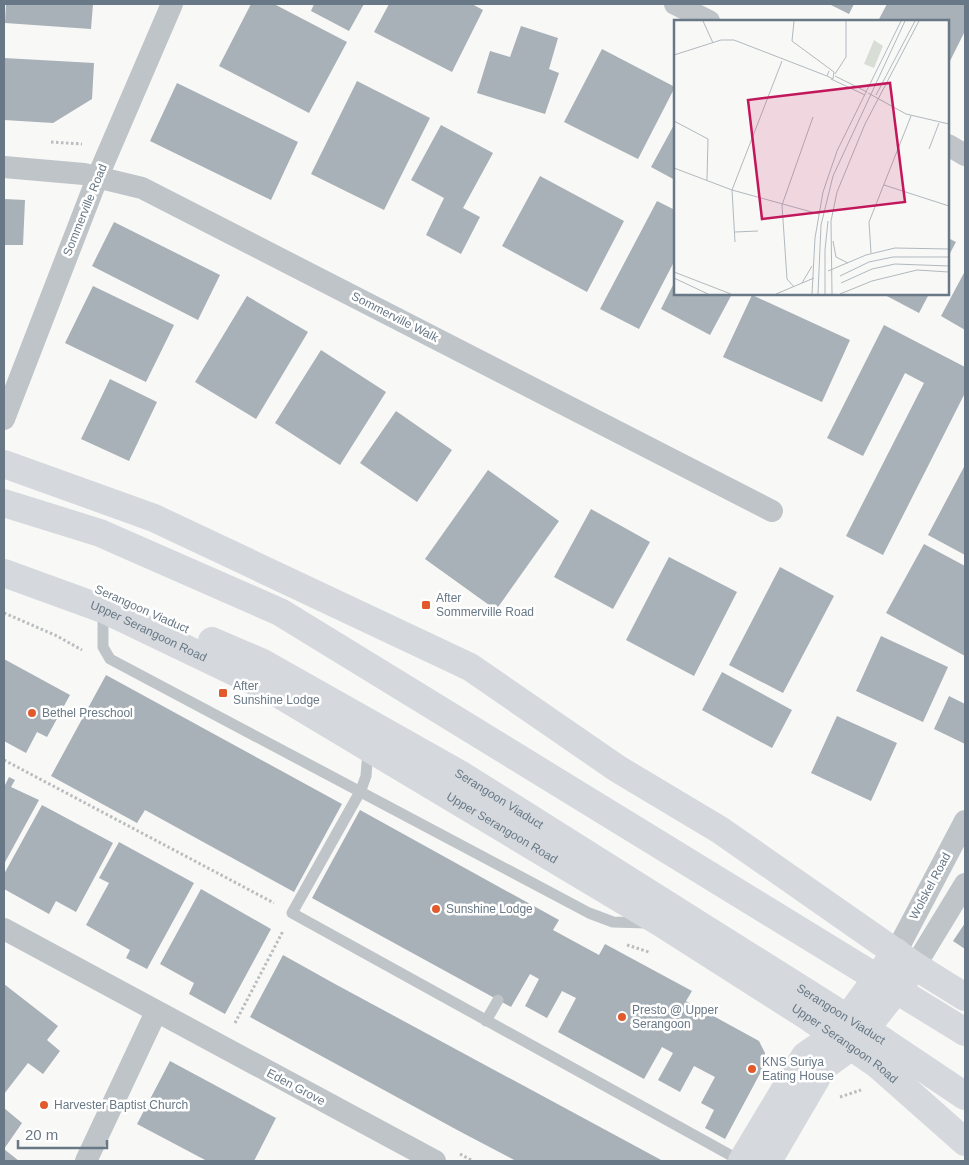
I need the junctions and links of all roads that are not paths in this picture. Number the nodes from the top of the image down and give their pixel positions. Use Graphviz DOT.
graph roads {
  1 [pos="172,4"];
  2 [pos="676,4"];
  3 [pos="707,20"];
  4 [pos="949,146"];
  5 [pos="965,155"];
  6 [pos="4,167"];
  7 [pos="98,176"];
  8 [pos="4,419"];
  9 [pos="4,464"];
  10 [pos="4,503"];
  11 [pos="772,510"];
  12 [pos="4,557"];
  13 [pos="4,572"];
  14 [pos="103,609"];
  15 [pos="368,747"];
  16 [pos="361,790"];
  17 [pos="965,821"];
  18 [pos="965,884"];
  19 [pos="661,923"];
  20 [pos="4,929"];
  21 [pos="905,959"];
  22 [pos="965,996"];
  23 [pos="498,1000"];
  24 [pos="156,1012"];
  25 [pos="486,1021"];
  26 [pos="965,1032"];
  27 [pos="844,1040"];
  28 [pos="965,1096"];
  29 [pos="965,1142"];
  30 [pos="86,1161"];
  31 [pos="435,1161"];
  32 [pos="742,1161"];
  33 [pos="768,1161"];
  1 -- 7 [label="street, Sommerville Road"];
  2 -- 3 [label="street"];
  4 -- 5 [label="street"];
  6 -- 7 [label="street, Sommerville Walk"];
  7 -- 8 [label="street, Sommerville Road"];
  7 -- 11 [label="street, Sommerville Walk"];
  9 -- 21 [label="main road"];
  10 -- 26 [label="main road"];
  12 -- 28 [label="main road, Serangoon Viaduct"];
  13 -- 14 [label="main road, Upper Serangoon Road"];
  14 -- 15 [label="main road, Upper Serangoon Road"];
  14 -- 16 [label="lane"];
  15 -- 16 [label="lane"];
  15 -- 19 [label="main road, Upper Serangoon Road"];
  16 -- 19 [label="lane"];
  16 -- 25 [label="lane"];
  17 -- 21 [label="street, Wolskel Road"];
  18 -- 21 [label="street"];
  19 -- 27 [label="main road, Upper Serangoon Road"];
  20 -- 24 [label="street, Eden Grove"];
  21 -- 22 [label="main road"];
  21 -- 27 [label="main road"];
  23 -- 25 [label="lane"];
  24 -- 30 [label="street"];
  24 -- 31 [label="street, Eden Grove"];
  25 -- 32 [label="lane"];
  27 -- 29 [label="main road, Upper Serangoon Road"];
  27 -- 32 [label="main road"];
  27 -- 33 [label="main road"];
}
